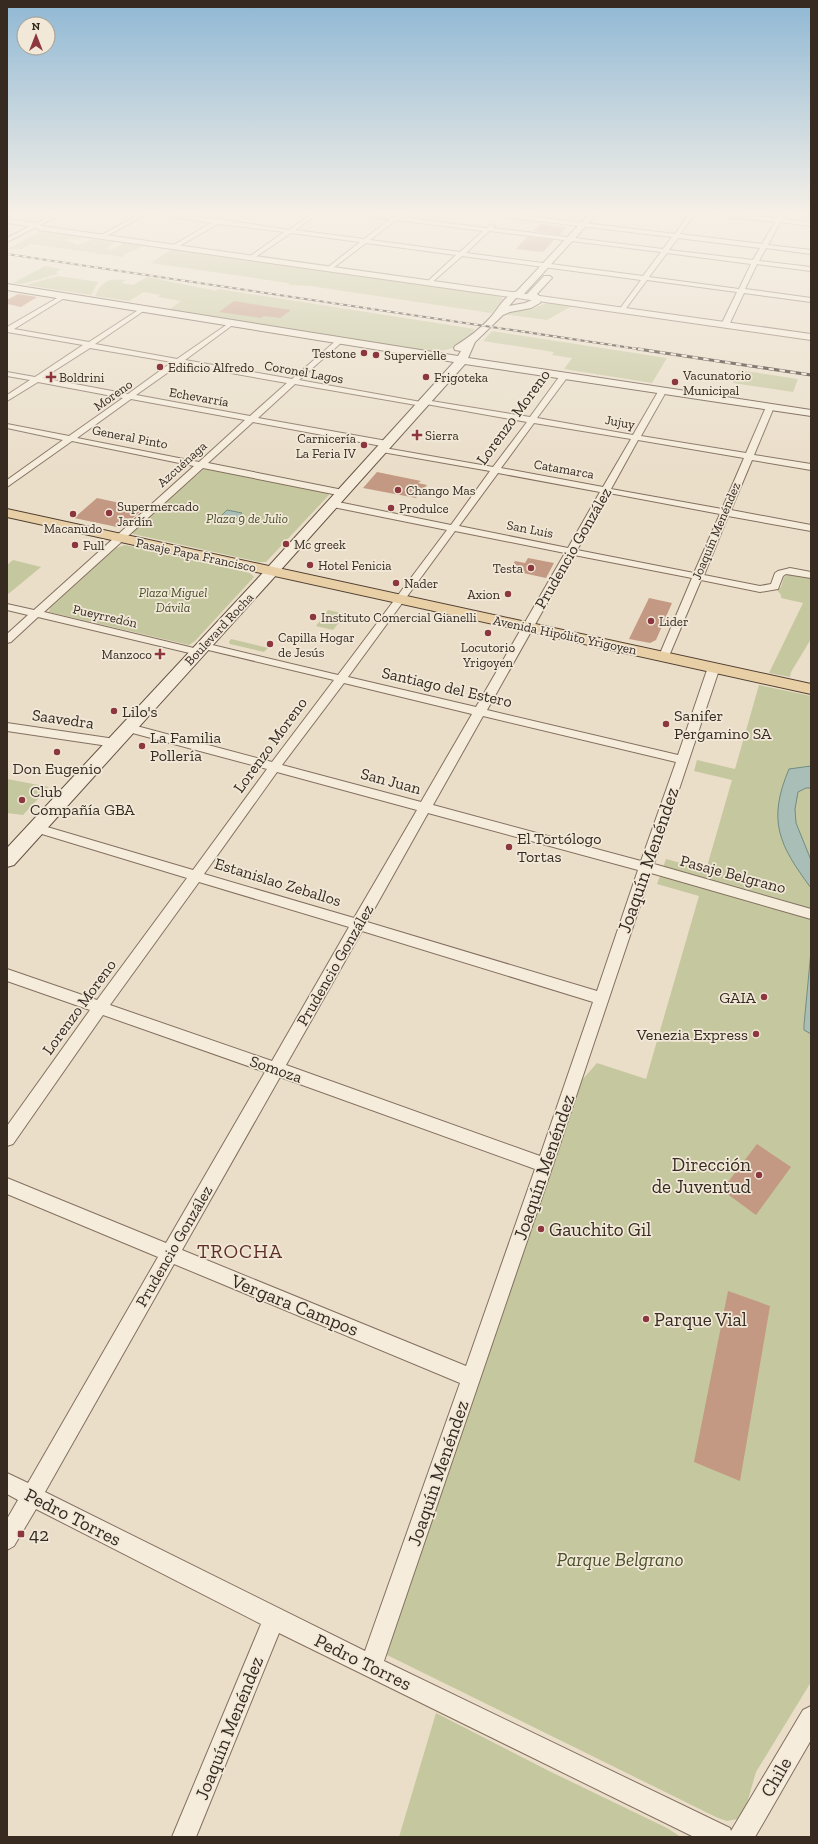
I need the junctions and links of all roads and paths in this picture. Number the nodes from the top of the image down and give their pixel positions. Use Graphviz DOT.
graph roads {
  1 [pos="57,300"];
  2 [pos="89,300"];
  3 [pos="509,300"];
  4 [pos="536,300"];
  5 [pos="562,300"];
  6 [pos="630,300"];
  7 [pos="737,300"];
  8 [pos="143,309"];
  9 [pos="623,309"];
  10 [pos="499,312"];
  11 [pos="232,323"];
  12 [pos="725,323"];
  13 [pos="7,330"];
  14 [pos="811,335"];
  15 [pos="339,340"];
  16 [pos="470,342"];
  17 [pos="88,345"];
  18 [pos="446,357"];
  19 [pos="462,360"];
  20 [pos="178,362"];
  21 [pos="7,374"];
  22 [pos="565,375"];
  23 [pos="36,380"];
  24 [pos="293,382"];
  25 [pos="663,390"];
  26 [pos="131,397"];
  27 [pos="7,399"];
  28 [pos="424,403"];
  29 [pos="770,407"];
  30 [pos="811,413"];
  31 [pos="253,419"];
  32 [pos="532,420"];
  33 [pos="7,426"];
  34 [pos="72,438"];
  35 [pos="636,438"];
  36 [pos="385,446"];
  37 [pos="748,457"];
  38 [pos="202,465"];
  39 [pos="811,467"];
  40 [pos="496,470"];
  41 [pos="7,484"];
  42 [pos="606,490"];
  43 [pos="342,493"];
  44 [pos="333,504"];
  45 [pos="724,512"];
  46 [pos="7,513"];
  47 [pos="453,527"];
  48 [pos="811,528"];
  49 [pos="120,538"];
  50 [pos="572,551"];
  51 [pos="272,572"];
  52 [pos="811,575"];
  53 [pos="697,576"];
  54 [pos="401,599"];
  55 [pos="7,607"];
  56 [pos="36,614"];
  57 [pos="529,627"];
  58 [pos="7,640"];
  59 [pos="201,649"];
  60 [pos="664,656"];
  61 [pos="714,667"];
  62 [pos="341,678"];
  63 [pos="811,689"];
  64 [pos="481,712"];
  65 [pos="7,727"];
  66 [pos="128,728"];
  67 [pos="114,743"];
  68 [pos="682,760"];
  69 [pos="274,768"];
  70 [pos="425,808"];
  71 [pos="37,828"];
  72 [pos="7,860"];
  73 [pos="645,868"];
  74 [pos="196,875"];
  75 [pos="811,914"];
  76 [pos="358,924"];
  77 [pos="7,975"];
  78 [pos="601,998"];
  79 [pos="100,1007"];
  80 [pos="276,1069"];
  81 [pos="7,1139"];
  82 [pos="545,1165"];
  83 [pos="7,1186"];
  84 [pos="169,1254"];
  85 [pos="471,1378"];
  86 [pos="7,1483"];
  87 [pos="32,1495"];
  88 [pos="7,1539"];
  89 [pos="274,1619"];
  90 [pos="371,1666"];
  91 [pos="811,1718"];
  92 [pos="715,1836"];
  93 [pos="184,1837"];
  94 [pos="741,1837"];
  1 -- 13 [label="street"];
  2 -- 8 [label="main road"];
  3 -- 10 [label="main road"];
  4 -- 10 [label="main road"];
  5 -- 9 [label="street"];
  6 -- 9 [label="street"];
  7 -- 12 [label="street"];
  8 -- 11 [label="main road"];
  8 -- 17 [label="street"];
  9 -- 12 [label="street"];
  10 -- 16 [label="main road"];
  11 -- 15 [label="main road"];
  11 -- 20 [label="street, Moreno"];
  12 -- 14 [label="street"];
  13 -- 17 [label="street, Coronel Lagos"];
  15 -- 18 [label="main road"];
  15 -- 24 [label="street, Azcuénaga"];
  16 -- 18 [label="main road"];
  16 -- 19 [label="main road, Boulevard Rocha"];
  17 -- 20 [label="street, Coronel Lagos"];
  17 -- 23 [label="street"];
  18 -- 19 [label="main road"];
  19 -- 22 [label="main road"];
  19 -- 28 [label="main road, Boulevard Rocha"];
  20 -- 24 [label="street, Coronel Lagos"];
  20 -- 26 [label="street, Moreno"];
  21 -- 23 [label="street, Echevarría"];
  22 -- 25 [label="main road"];
  22 -- 32 [label="street, Lorenzo Moreno"];
  23 -- 26 [label="street, Echevarría"];
  23 -- 27 [label="street"];
  24 -- 28 [label="street, Coronel Lagos"];
  24 -- 31 [label="street, Azcuénaga"];
  25 -- 29 [label="main road"];
  25 -- 35 [label="street, Prudencio González"];
  26 -- 31 [label="street, Echevarría"];
  26 -- 34 [label="street, Moreno"];
  28 -- 32 [label="street, Jujuy"];
  28 -- 36 [label="main road, Boulevard Rocha"];
  29 -- 30 [label="main road"];
  29 -- 37 [label="street, Joaquín Menéndez"];
  31 -- 36 [label="street, Echevarría"];
  31 -- 38 [label="street, Azcuénaga"];
  32 -- 35 [label="street, Jujuy"];
  32 -- 40 [label="street, Lorenzo Moreno"];
  33 -- 34 [label="street, General Pinto"];
  34 -- 38 [label="street, General Pinto"];
  34 -- 41 [label="street, Moreno"];
  35 -- 37 [label="street, Jujuy"];
  35 -- 42 [label="street, Prudencio González"];
  36 -- 40 [label="street, Catamarca"];
  36 -- 43 [label="main road, Boulevard Rocha"];
  37 -- 39 [label="street, Jujuy"];
  37 -- 45 [label="street, Joaquín Menéndez"];
  38 -- 43 [label="street, General Pinto"];
  38 -- 49 [label="street, Azcuénaga"];
  40 -- 42 [label="street, Catamarca"];
  40 -- 47 [label="street, Lorenzo Moreno"];
  42 -- 45 [label="street, Catamarca"];
  42 -- 50 [label="street, Prudencio González"];
  43 -- 44 [label="main road, Boulevard Rocha"];
  44 -- 47 [label="street, San Luis"];
  44 -- 51 [label="main road, Boulevard Rocha"];
  45 -- 48 [label="street, Catamarca"];
  45 -- 53 [label="street, Joaquín Menéndez"];
  46 -- 49 [label="main road, Pasaje Papa Francisco"];
  47 -- 50 [label="street, San Luis"];
  47 -- 54 [label="street, Lorenzo Moreno"];
  49 -- 51 [label="main road, Pasaje Papa Francisco"];
  49 -- 56 [label="street, Azcuénaga"];
  50 -- 53 [label="street, San Luis"];
  50 -- 57 [label="street, Prudencio González"];
  51 -- 54 [label="main road, Avenida Hipólito Yrigoyen"];
  51 -- 59 [label="main road, Boulevard Rocha"];
  52 -- 53 [label="street, San Luis"];
  53 -- 60 [label="street, Joaquín Menéndez"];
  54 -- 57 [label="main road, Avenida Hipólito Yrigoyen"];
  54 -- 62 [label="street, Lorenzo Moreno"];
  55 -- 56 [label="street, Pueyrredón"];
  56 -- 58 [label="street, Azcuénaga"];
  56 -- 59 [label="street, Pueyrredón"];
  57 -- 60 [label="main road, Avenida Hipólito Yrigoyen"];
  57 -- 64 [label="street, Prudencio González"];
  59 -- 62 [label="street, Santiago del Estero"];
  59 -- 66 [label="main road, Boulevard Rocha"];
  60 -- 61 [label="main road, Avenida Hipólito Yrigoyen"];
  61 -- 63 [label="main road, Avenida Hipólito Yrigoyen"];
  61 -- 68 [label="street, Joaquín Menéndez"];
  62 -- 64 [label="street, Santiago del Estero"];
  62 -- 69 [label="street, Lorenzo Moreno"];
  64 -- 68 [label="street, Santiago del Estero"];
  64 -- 70 [label="street, Prudencio González"];
  65 -- 67 [label="street, Saavedra"];
  66 -- 67 [label="main road, Boulevard Rocha"];
  66 -- 69 [label="street, San Juan"];
  67 -- 71 [label="main road, Boulevard Rocha"];
  68 -- 73 [label="street, Joaquín Menéndez"];
  69 -- 70 [label="street, San Juan"];
  69 -- 74 [label="street, Lorenzo Moreno"];
  70 -- 73 [label="street, San Juan"];
  70 -- 76 [label="street, Prudencio González"];
  71 -- 72 [label="main road, Boulevard Rocha"];
  71 -- 74 [label="street, Estanislao Zeballos"];
  73 -- 75 [label="street, Pasaje Belgrano"];
  73 -- 78 [label="street, Joaquín Menéndez"];
  74 -- 76 [label="street, Estanislao Zeballos"];
  74 -- 79 [label="street, Lorenzo Moreno"];
  76 -- 78 [label="street, Estanislao Zeballos"];
  76 -- 80 [label="street, Prudencio González"];
  77 -- 79 [label="street, Somoza"];
  78 -- 82 [label="street, Joaquín Menéndez"];
  79 -- 80 [label="street, Somoza"];
  79 -- 81 [label="street, Lorenzo Moreno"];
  80 -- 82 [label="street, Somoza"];
  80 -- 84 [label="street, Prudencio González"];
  82 -- 85 [label="street, Joaquín Menéndez"];
  83 -- 84 [label="street, Vergara Campos"];
  84 -- 85 [label="street, Vergara Campos"];
  84 -- 87 [label="street, Prudencio González"];
  85 -- 90 [label="street, Joaquín Menéndez"];
  86 -- 87 [label="street, Pedro Torres"];
  87 -- 88 [label="street, Prudencio González"];
  87 -- 89 [label="street, Pedro Torres"];
  89 -- 90 [label="street, Pedro Torres"];
  89 -- 93 [label="street, Joaquín Menéndez"];
  90 -- 92 [label="street, Pedro Torres"];
  91 -- 94 [label="street, Chile"];
}
